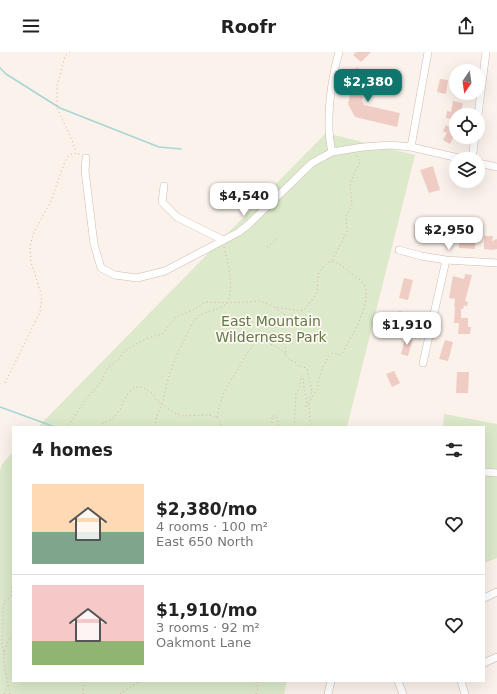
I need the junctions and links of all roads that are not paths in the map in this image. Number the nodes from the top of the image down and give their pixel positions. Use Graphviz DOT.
graph roads {
  1 [pos="339,52"];
  2 [pos="428,52"];
  3 [pos="486,52"];
  4 [pos="479,108"];
  5 [pos="411,147"];
  6 [pos="332,152"];
  7 [pos="449,156"];
  8 [pos="86,158"];
  9 [pos="485,164"];
  10 [pos="497,167"];
  11 [pos="164,186"];
  12 [pos="223,240"];
  13 [pos="399,250"];
  14 [pos="446,260"];
  15 [pos="497,263"];
  16 [pos="423,363"];
  17 [pos="485,470"];
  18 [pos="497,473"];
  19 [pos="497,592"];
  20 [pos="485,598"];
  21 [pos="497,657"];
  22 [pos="485,663"];
  23 [pos="330,682"];
  24 [pos="398,682"];
  25 [pos="461,682"];
  26 [pos="328,694"];
  27 [pos="402,694"];
  28 [pos="465,694"];
  1 -- 6 [label="street"];
  2 -- 5 [label="street"];
  3 -- 4 [label="street"];
  5 -- 6 [label="street"];
  5 -- 7 [label="street"];
  6 -- 12 [label="street"];
  8 -- 12 [label="street"];
  9 -- 10 [label="street"];
  11 -- 12 [label="street"];
  13 -- 14 [label="street"];
  14 -- 15 [label="street"];
  14 -- 16 [label="street"];
  17 -- 18 [label="street"];
  19 -- 20 [label="street"];
  21 -- 22 [label="street"];
  23 -- 26 [label="street"];
  24 -- 27 [label="street"];
  25 -- 28 [label="street"];
}
